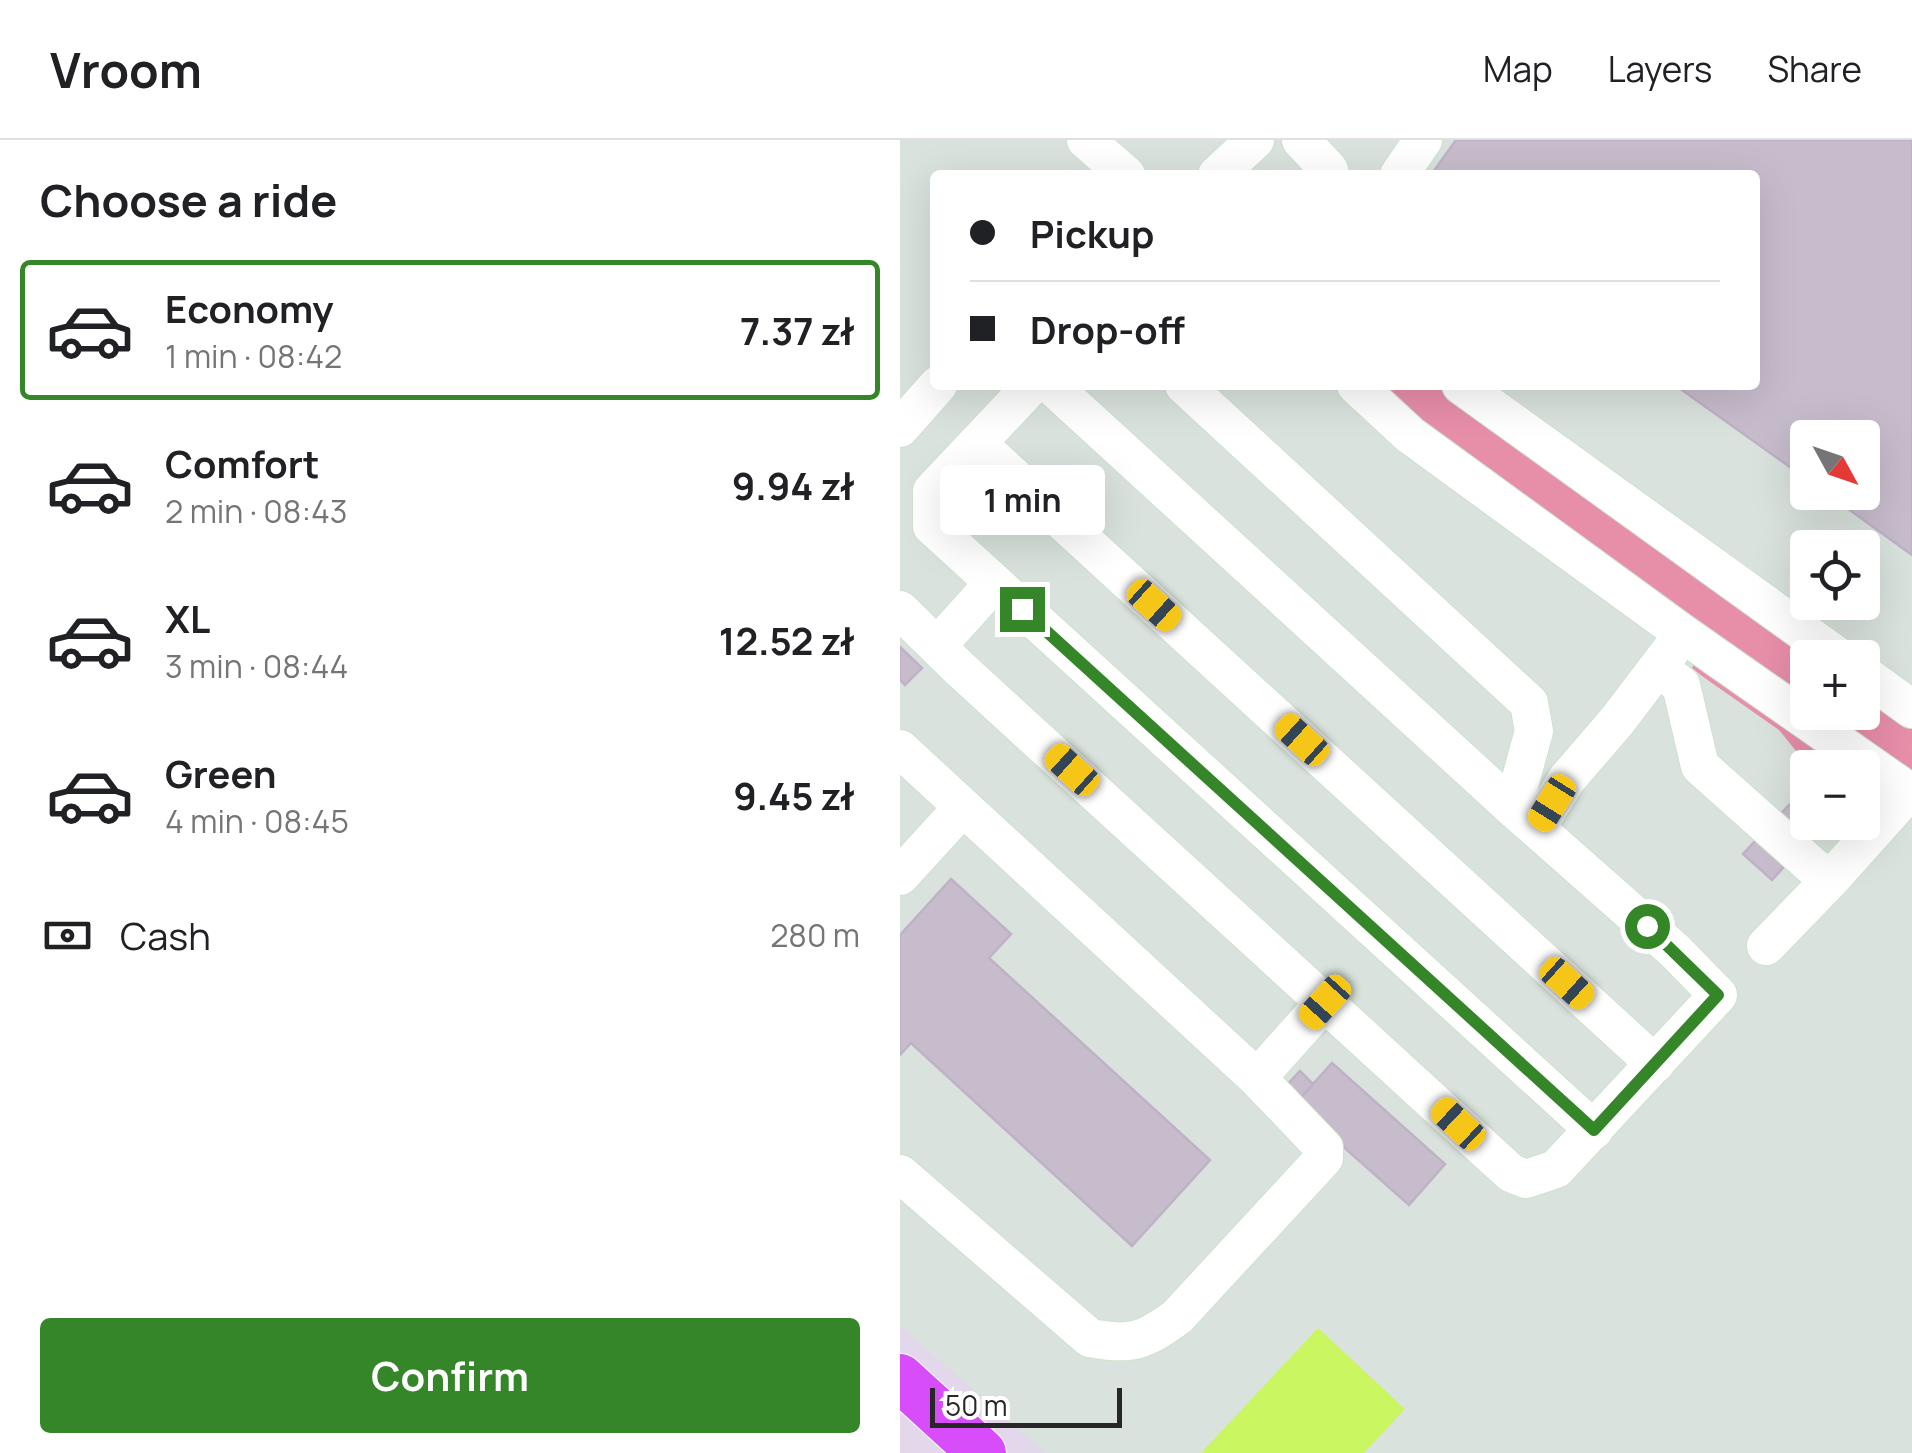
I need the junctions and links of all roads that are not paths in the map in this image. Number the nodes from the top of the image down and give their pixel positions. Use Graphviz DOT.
graph roads {
  1 [pos="1086,140"];
  2 [pos="1255,140"];
  3 [pos="1301,140"];
  4 [pos="1423,140"];
  5 [pos="1119,170"];
  6 [pos="1222,170"];
  7 [pos="1329,170"];
  8 [pos="1402,170"];
  9 [pos="934,390"];
  10 [pos="1027,390"];
  11 [pos="1056,390"];
  12 [pos="1189,390"];
  13 [pos="1361,390"];
  14 [pos="1469,390"];
  15 [pos="900,428"];
  16 [pos="978,443"];
  17 [pos="994,583"];
  18 [pos="900,610"];
  19 [pos="1682,633"];
  20 [pos="1815,640"];
  21 [pos="937,646"];
  22 [pos="1658,668"];
  23 [pos="1880,686"];
  24 [pos="1912,709"];
  25 [pos="900,749"];
  26 [pos="1910,793"];
  27 [pos="963,808"];
  28 [pos="1525,818"];
  29 [pos="900,876"];
  30 [pos="1829,882"];
  31 [pos="1766,946"];
  32 [pos="1325,1002"];
  33 [pos="1655,1064"];
  34 [pos="1257,1078"];
  35 [pos="1594,1130"];
  36 [pos="900,1174"];
  37 [pos="900,1378"];
  38 [pos="982,1453"];
  1 -- 5 [label="street"];
  2 -- 6 [label="street"];
  3 -- 7 [label="street"];
  4 -- 8 [label="street"];
  9 -- 15 [label="street"];
  10 -- 16 [label="street"];
  11 -- 28 [label="street"];
  12 -- 28 [label="street"];
  13 -- 19 [label="street"];
  14 -- 20 [label="street"];
  16 -- 17 [label="street"];
  16 -- 33 [label="street"];
  17 -- 21 [label="street"];
  17 -- 35 [label="street"];
  18 -- 21 [label="street"];
  19 -- 22 [label="street"];
  19 -- 26 [label="street"];
  21 -- 32 [label="street"];
  22 -- 28 [label="street"];
  22 -- 30 [label="street"];
  23 -- 24 [label="street"];
  25 -- 27 [label="street"];
  26 -- 30 [label="street"];
  27 -- 29 [label="street"];
  27 -- 34 [label="street"];
  28 -- 33 [label="street"];
  30 -- 31 [label="street"];
  32 -- 34 [label="street"];
  32 -- 35 [label="street"];
  33 -- 35 [label="street"];
  34 -- 36 [label="street"];
  37 -- 38 [label="main road"];
}
